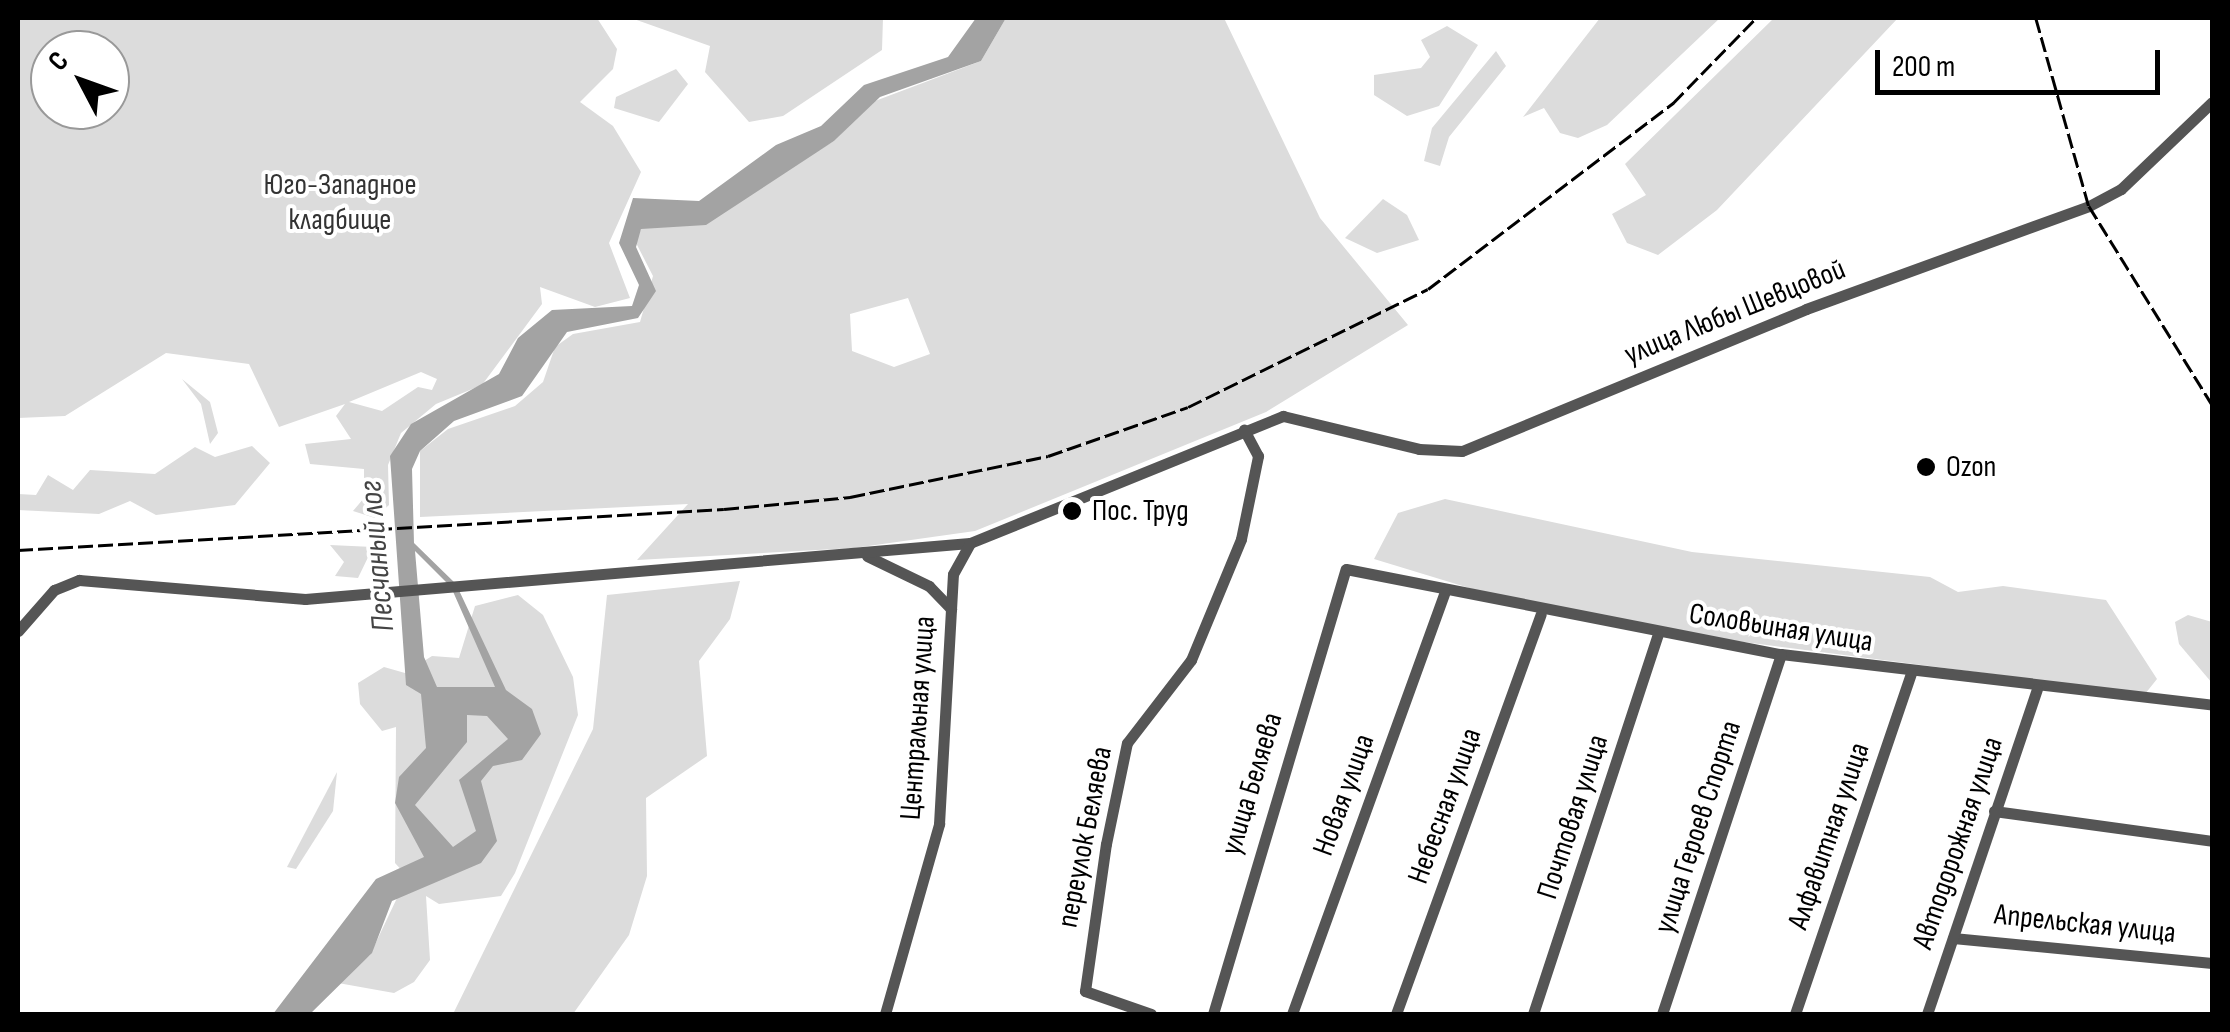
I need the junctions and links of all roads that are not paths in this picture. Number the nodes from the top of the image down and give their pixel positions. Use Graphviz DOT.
graph roads {
  1 [pos="2212,102"];
  2 [pos="1244,430"];
  3 [pos="970,543"];
  4 [pos="861,554"];
  5 [pos="1346,569"];
  6 [pos="1444,593"];
  7 [pos="951,609"];
  8 [pos="1541,614"];
  9 [pos="18,632"];
  10 [pos="1658,634"];
  11 [pos="1780,654"];
  12 [pos="1911,673"];
  13 [pos="2037,688"];
  14 [pos="2212,705"];
  15 [pos="1994,811"];
  16 [pos="2212,841"];
  17 [pos="1953,938"];
  18 [pos="2212,963"];
  19 [pos="885,1014"];
  20 [pos="1151,1014"];
  21 [pos="1217,1014"];
  22 [pos="1292,1014"];
  23 [pos="1396,1014"];
  24 [pos="1533,1014"];
  25 [pos="1662,1014"];
  26 [pos="1795,1014"];
  27 [pos="1927,1014"];
  1 -- 2 [label="street, улица Любы Шевцовой"];
  2 -- 3 [label="street, улица Любы Шевцовой"];
  2 -- 20 [label="street, переулок Беляева"];
  3 -- 4 [label="street, улица Любы Шевцовой"];
  3 -- 7 [label="street, Центральная улица"];
  4 -- 7 [label="street"];
  4 -- 9 [label="street, улица Любы Шевцовой"];
  5 -- 6 [label="street, Соловьиная улица"];
  5 -- 21 [label="street, улица Беляева"];
  6 -- 8 [label="street, Соловьиная улица"];
  6 -- 22 [label="street, Новая улица"];
  7 -- 19 [label="street, Центральная улица"];
  8 -- 10 [label="street, Соловьиная улица"];
  8 -- 23 [label="street, Небесная улица"];
  10 -- 11 [label="street, Соловьиная улица"];
  10 -- 24 [label="street, Почтовая улица"];
  11 -- 12 [label="street, Соловьиная улица"];
  11 -- 25 [label="street, улица Героев Спорта"];
  12 -- 13 [label="street, Соловьиная улица"];
  12 -- 26 [label="street, Алфавитная улица"];
  13 -- 14 [label="street, Соловьиная улица"];
  13 -- 15 [label="street, Автодорожная улица"];
  15 -- 16 [label="street"];
  15 -- 17 [label="street, Автодорожная улица"];
  17 -- 18 [label="street, Апрельская улица"];
  17 -- 27 [label="street, Автодорожная улица"];
}
